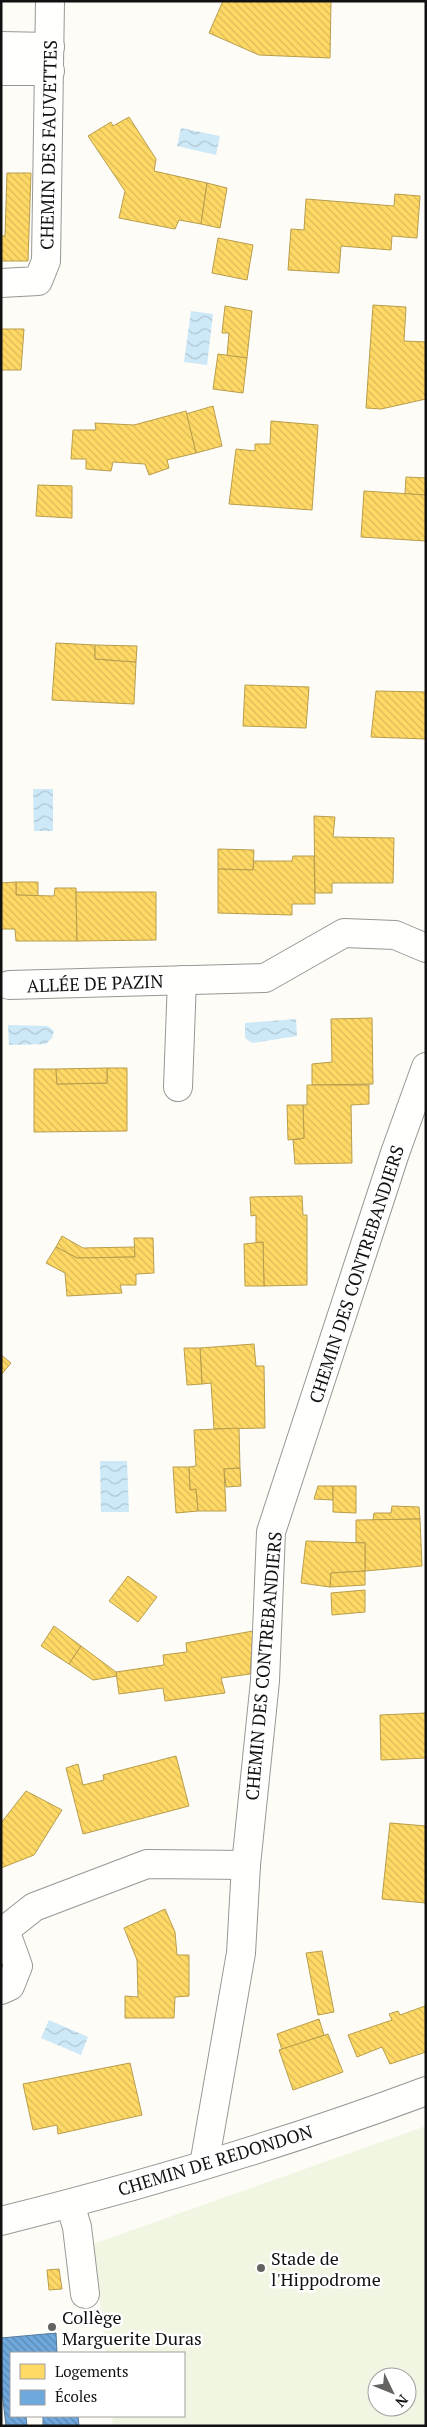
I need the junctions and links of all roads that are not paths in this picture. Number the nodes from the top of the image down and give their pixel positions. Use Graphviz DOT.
graph roads {
  1 [pos="50,1"];
  2 [pos="1,46"];
  3 [pos="50,59"];
  4 [pos="1,71"];
  5 [pos="1,283"];
  6 [pos="426,948"];
  7 [pos="182,980"];
  8 [pos="9,985"];
  9 [pos="426,1067"];
  10 [pos="178,1087"];
  11 [pos="246,1865"];
  12 [pos="3,1930"];
  13 [pos="1,1990"];
  14 [pos="426,2091"];
  15 [pos="204,2165"];
  16 [pos="70,2204"];
  17 [pos="1,2221"];
  18 [pos="85,2294"];
  1 -- 3 [label="street, CHEMIN DES FAUVETTES"];
  2 -- 3 [label="street"];
  3 -- 4 [label="street"];
  3 -- 5 [label="street, CHEMIN DES FAUVETTES"];
  6 -- 7 [label="street, ALLÉE DE PAZIN"];
  7 -- 8 [label="street, ALLÉE DE PAZIN"];
  7 -- 10 [label="street, ALLÉE DE PAZIN"];
  9 -- 11 [label="street, CHEMIN DES CONTREBANDIERS"];
  11 -- 12 [label="street"];
  11 -- 15 [label="street, CHEMIN DES CONTREBANDIERS"];
  12 -- 13 [label="street"];
  14 -- 15 [label="street, CHEMIN DE REDONDON"];
  15 -- 16 [label="street, CHEMIN DE REDONDON"];
  16 -- 17 [label="street, CHEMIN DE REDONDON"];
  16 -- 18 [label="street"];
}
